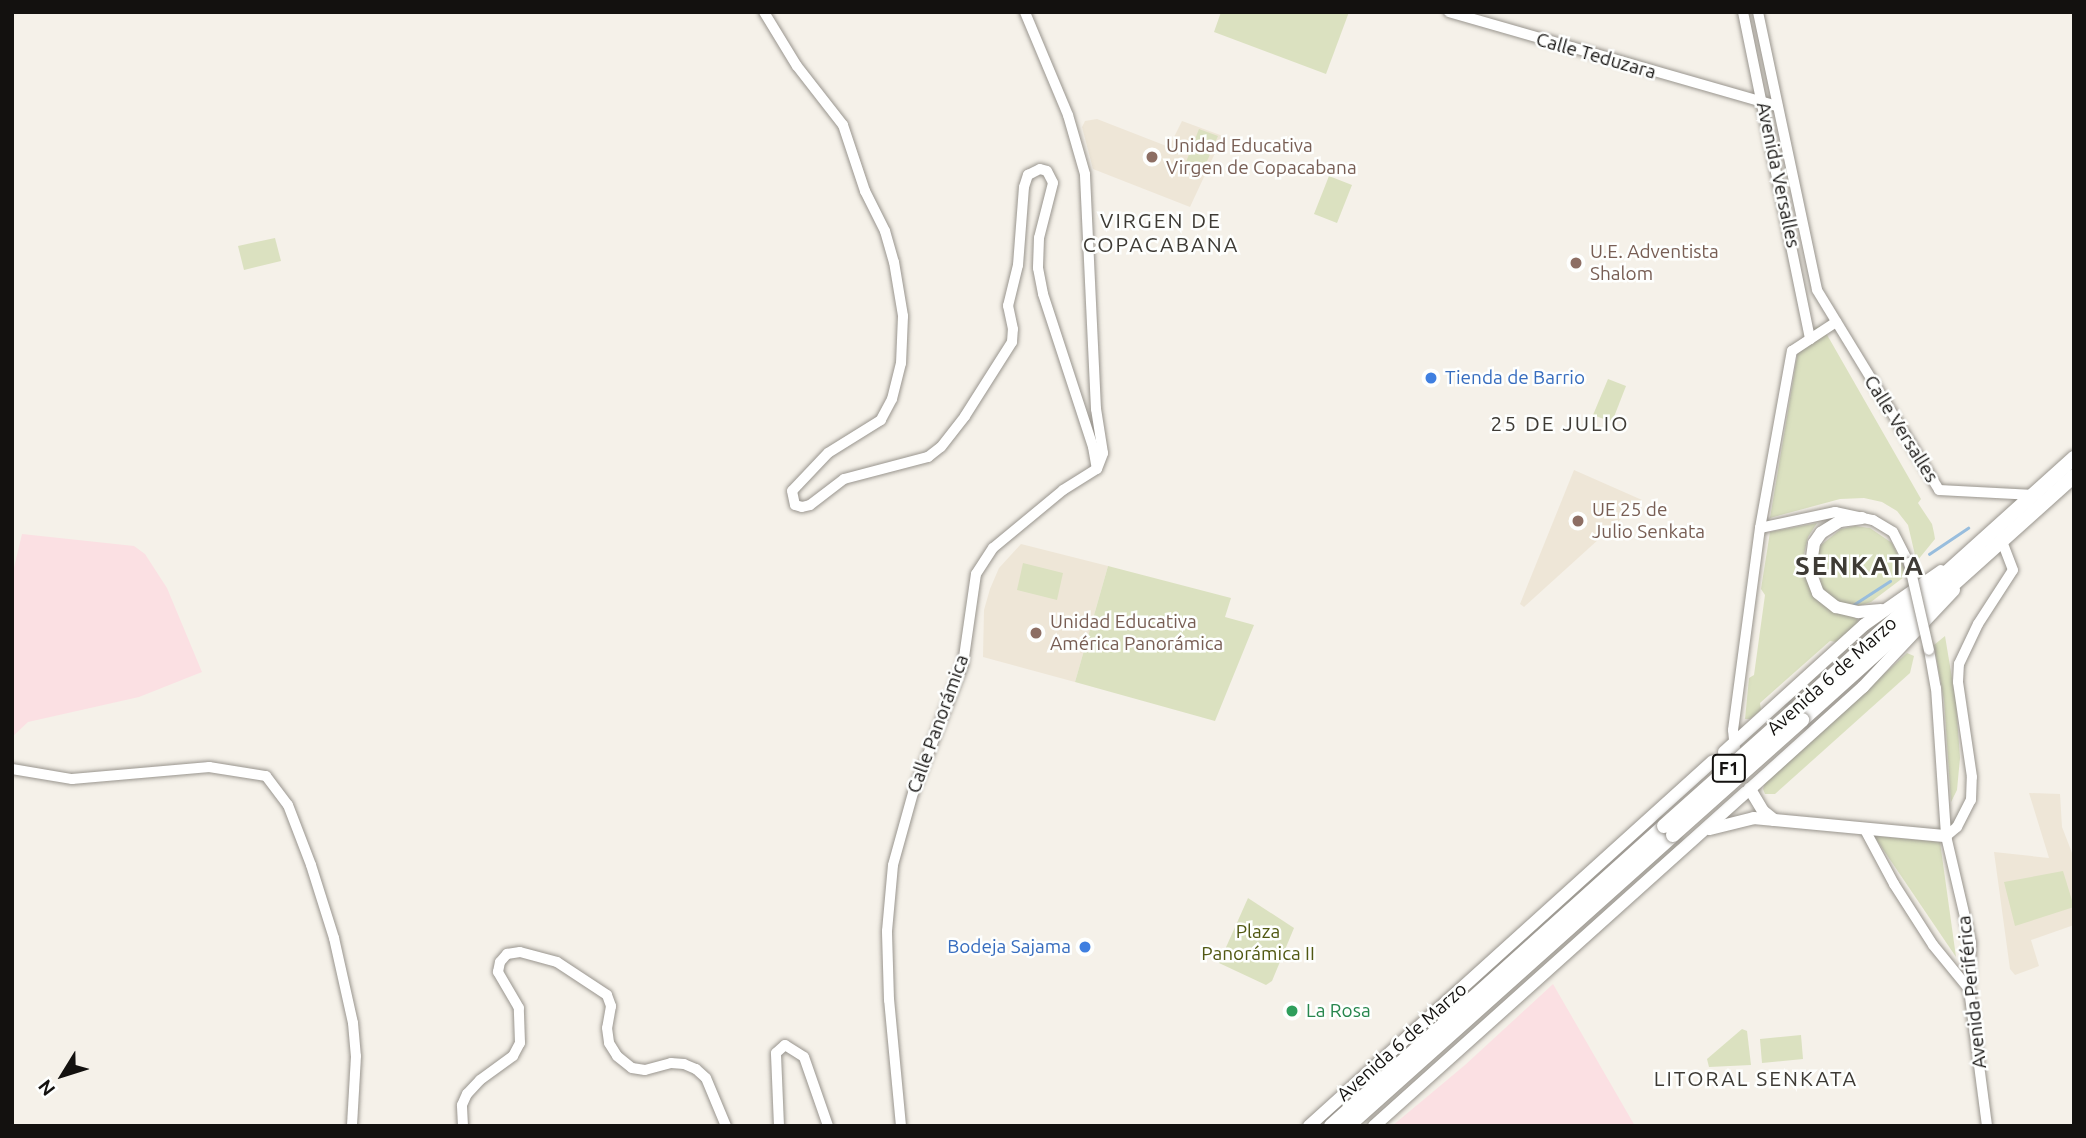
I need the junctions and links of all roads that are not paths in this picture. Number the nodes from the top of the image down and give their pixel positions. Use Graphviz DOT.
graph roads {
  1 [pos="764,12"];
  2 [pos="1025,12"];
  3 [pos="1449,12"];
  4 [pos="1743,12"];
  5 [pos="1758,12"];
  6 [pos="1762,102"];
  7 [pos="1777,106"];
  8 [pos="1836,322"];
  9 [pos="1810,339"];
  10 [pos="2074,458"];
  11 [pos="1097,469"];
  12 [pos="2074,476"];
  13 [pos="2034,495"];
  14 [pos="1863,518"];
  15 [pos="1760,528"];
  16 [pos="2002,542"];
  17 [pos="1975,556"];
  18 [pos="1885,609"];
  19 [pos="1731,748"];
  20 [pos="1713,761"];
  21 [pos="12,769"];
  22 [pos="1748,790"];
  23 [pos="1774,820"];
  24 [pos="1864,828"];
  25 [pos="1669,831"];
  26 [pos="1700,834"];
  27 [pos="1946,836"];
  28 [pos="1969,989"];
  29 [pos="352,1126"];
  30 [pos="463,1126"];
  31 [pos="726,1126"];
  32 [pos="779,1126"];
  33 [pos="828,1126"];
  34 [pos="901,1126"];
  35 [pos="1309,1126"];
  36 [pos="1331,1126"];
  37 [pos="1349,1126"];
  38 [pos="1374,1126"];
  39 [pos="1987,1126"];
  1 -- 11 [label="street"];
  2 -- 11 [label="street"];
  3 -- 6 [label="street, Calle Teduzara"];
  4 -- 6 [label="street, Avenida Versalles"];
  5 -- 7 [label="street, Avenida Versalles"];
  6 -- 7 [label="street, Calle Teduzara"];
  6 -- 9 [label="street, Avenida Versalles"];
  7 -- 8 [label="street, Avenida Versalles"];
  8 -- 9 [label="street"];
  8 -- 13 [label="street, Calle Versalles"];
  9 -- 15 [label="street"];
  10 -- 13 [label="highway, F1"];
  11 -- 34 [label="street, Calle Panorámica"];
  12 -- 16 [label="highway, F1"];
  13 -- 17 [label="highway, F1"];
  14 -- 15 [label="street, Avenida Periférica"];
  14 -- 18 [label="main road"];
  14 -- 27 [label="street, Avenida Periférica, bridge"];
  15 -- 19 [label="street"];
  16 -- 17 [label="highway, F1"];
  16 -- 27 [label="street"];
  17 -- 18 [label="main road, Avenida 6 de Marzo"];
  17 -- 22 [label="main road, Avenida 6 de Marzo"];
  17 -- 25 [label="highway, Avenida 6 de Marzo / F1, bridge"];
  18 -- 19 [label="main road, Avenida 6 de Marzo"];
  19 -- 20 [label="main road"];
  19 -- 22 [label="main road"];
  20 -- 22 [label="main road"];
  20 -- 35 [label="main road, Avenida 6 de Marzo"];
  21 -- 29 [label="street"];
  22 -- 23 [label="main road"];
  22 -- 26 [label="main road, Avenida 6 de Marzo"];
  23 -- 24 [label="main road"];
  23 -- 26 [label="main road"];
  24 -- 27 [label="main road"];
  24 -- 28 [label="street"];
  25 -- 36 [label="highway, Avenida 6 de Marzo / F1"];
  25 -- 37 [label="highway, Avenida 6 de Marzo / F1"];
  26 -- 38 [label="main road, Avenida 6 de Marzo"];
  27 -- 28 [label="street, Avenida Periférica"];
  28 -- 39 [label="street, Avenida Periférica"];
  30 -- 31 [label="street"];
  32 -- 33 [label="street"];
}
